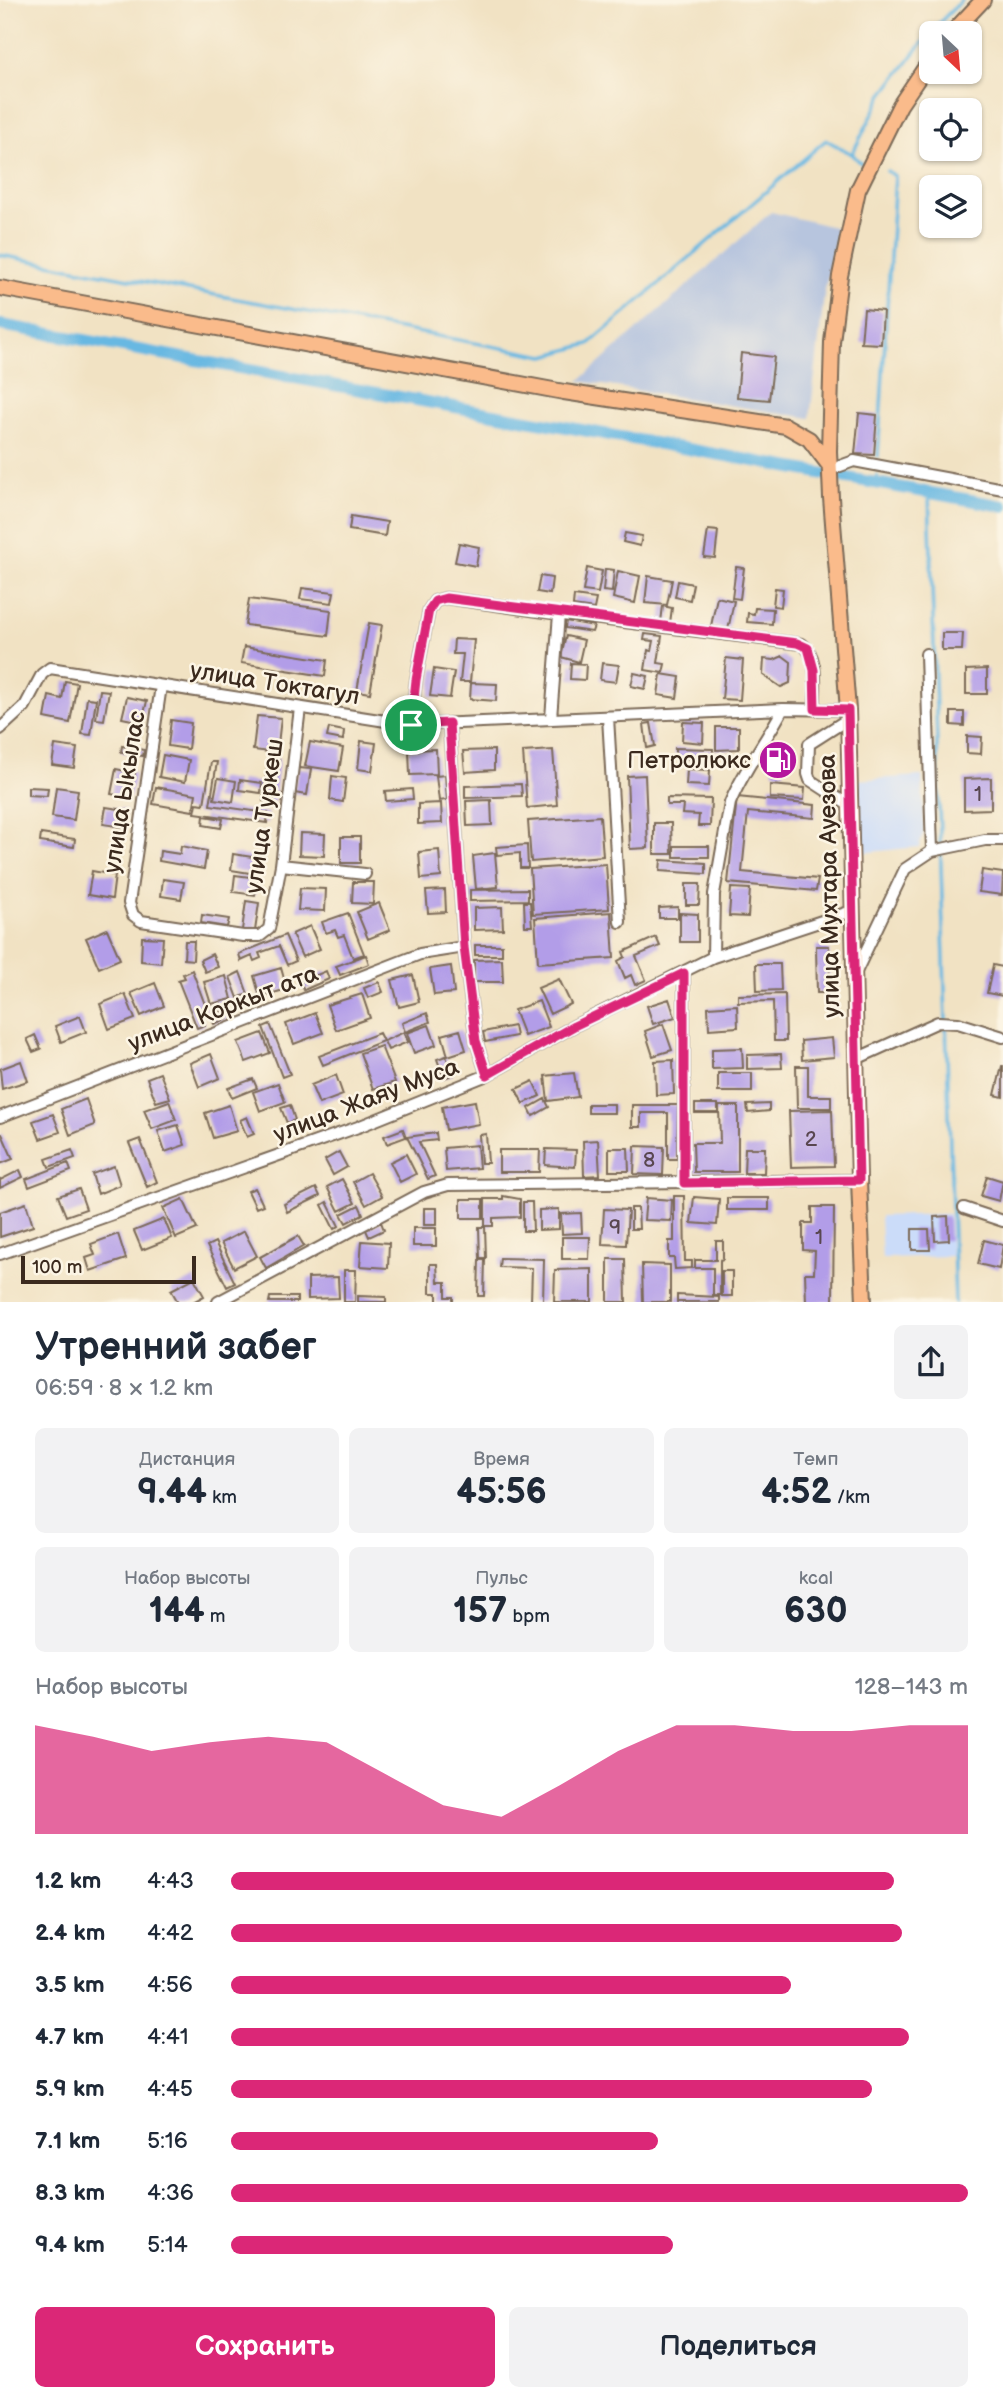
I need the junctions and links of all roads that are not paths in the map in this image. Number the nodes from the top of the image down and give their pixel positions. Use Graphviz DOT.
graph roads {
  1 [pos="983,0"];
  2 [pos="963,21"];
  3 [pos="919,76"];
  4 [pos="0,288"];
  5 [pos="831,469"];
  6 [pos="1003,489"];
  7 [pos="559,614"];
  8 [pos="926,654"];
  9 [pos="161,686"];
  10 [pos="300,708"];
  11 [pos="783,709"];
  12 [pos="815,709"];
  13 [pos="848,714"];
  14 [pos="608,717"];
  15 [pos="551,718"];
  16 [pos="449,723"];
  17 [pos="411,725"];
  18 [pos="0,729"];
  19 [pos="850,806"];
  20 [pos="1003,832"];
  21 [pos="985,840"];
  22 [pos="1003,840"];
  23 [pos="937,850"];
  24 [pos="281,865"];
  25 [pos="365,874"];
  26 [pos="852,911"];
  27 [pos="620,922"];
  28 [pos="269,929"];
  29 [pos="464,947"];
  30 [pos="713,957"];
  31 [pos="684,973"];
  32 [pos="853,978"];
  33 [pos="1003,1037"];
  34 [pos="856,1059"];
  35 [pos="487,1075"];
  36 [pos="0,1117"];
  37 [pos="859,1180"];
  38 [pos="684,1183"];
  39 [pos="964,1208"];
  40 [pos="1003,1221"];
  41 [pos="0,1254"];
  42 [pos="218,1302"];
  43 [pos="864,1302"];
  1 -- 2 [label="main road"];
  3 -- 5 [label="main road, улица Мухтара Ауезова"];
  4 -- 5 [label="main road"];
  5 -- 6 [label="street"];
  5 -- 13 [label="main road, улица Мухтара Ауезова"];
  7 -- 12 [label="street"];
  7 -- 15 [label="street"];
  7 -- 17 [label="street"];
  8 -- 23 [label="street"];
  9 -- 10 [label="street, улица Токтагул"];
  9 -- 18 [label="street, улица Токтагул"];
  9 -- 28 [label="street, улица Ыкылас"];
  10 -- 17 [label="street, улица Токтагул"];
  10 -- 24 [label="street, улица Туркеш"];
  11 -- 12 [label="street, улица Токтагул"];
  11 -- 14 [label="street, улица Токтагул"];
  11 -- 30 [label="street"];
  12 -- 13 [label="street, улица Токтагул"];
  13 -- 19 [label="main road, улица Мухтара Ауезова"];
  13 -- 19 [label="street"];
  14 -- 15 [label="street, улица Токтагул"];
  14 -- 27 [label="street"];
  15 -- 16 [label="street, улица Токтагул"];
  16 -- 17 [label="street, улица Токтагул"];
  16 -- 29 [label="street"];
  19 -- 26 [label="main road, улица Мухтара Ауезова"];
  20 -- 21 [label="street"];
  21 -- 22 [label="street"];
  21 -- 23 [label="street"];
  23 -- 32 [label="street"];
  24 -- 25 [label="street"];
  24 -- 28 [label="street, улица Туркеш"];
  26 -- 30 [label="street, улица Жаяу Муса"];
  26 -- 32 [label="main road, улица Мухтара Ауезова"];
  29 -- 35 [label="street"];
  29 -- 36 [label="street, улица Коркыт ата"];
  30 -- 31 [label="street, улица Жаяу Муса"];
  31 -- 35 [label="street, улица Жаяу Муса"];
  31 -- 38 [label="street"];
  32 -- 34 [label="main road, улица Мухтара Ауезова"];
  33 -- 34 [label="street"];
  34 -- 37 [label="main road, улица Мухтара Ауезова"];
  35 -- 41 [label="street, улица Жаяу Муса"];
  37 -- 38 [label="street"];
  37 -- 43 [label="main road, улица Мухтара Ауезова"];
  38 -- 42 [label="street"];
  39 -- 40 [label="street"];
}
